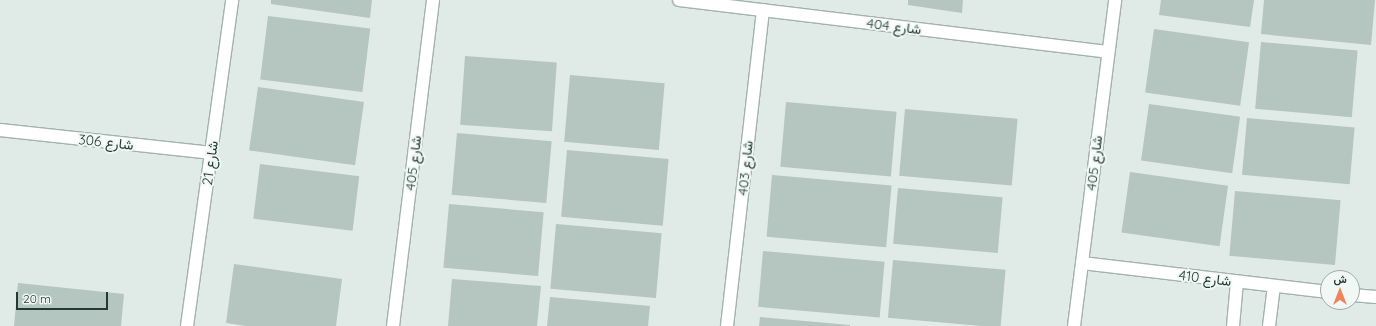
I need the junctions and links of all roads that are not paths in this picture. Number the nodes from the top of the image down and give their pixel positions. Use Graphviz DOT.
graph roads {
  1 [pos="232,0"];
  2 [pos="433,0"];
  3 [pos="679,0"];
  4 [pos="1115,0"];
  5 [pos="763,10"];
  6 [pos="1108,52"];
  7 [pos="0,130"];
  8 [pos="211,154"];
  9 [pos="1082,263"];
  10 [pos="1237,282"];
  11 [pos="1274,286"];
  12 [pos="1320,291"];
  13 [pos="1360,296"];
  14 [pos="1376,297"];
  15 [pos="188,326"];
  16 [pos="393,326"];
  17 [pos="727,326"];
  18 [pos="1074,326"];
  19 [pos="1233,326"];
  20 [pos="1269,326"];
  1 -- 8 [label="street, شارع 21"];
  2 -- 16 [label="street, شارع 405"];
  3 -- 5 [label="street, شارع 404"];
  4 -- 6 [label="street, شارع 405"];
  5 -- 6 [label="street, شارع 404"];
  5 -- 17 [label="street, شارع 403"];
  6 -- 9 [label="street, شارع 405"];
  7 -- 8 [label="street, شارع 306"];
  8 -- 15 [label="street, شارع 21"];
  9 -- 10 [label="street, شارع 410"];
  9 -- 18 [label="street, شارع 405"];
  10 -- 11 [label="street, شارع 410"];
  10 -- 19 [label="street"];
  11 -- 12 [label="street, شارع 410"];
  11 -- 20 [label="street"];
  13 -- 14 [label="street"];
}
